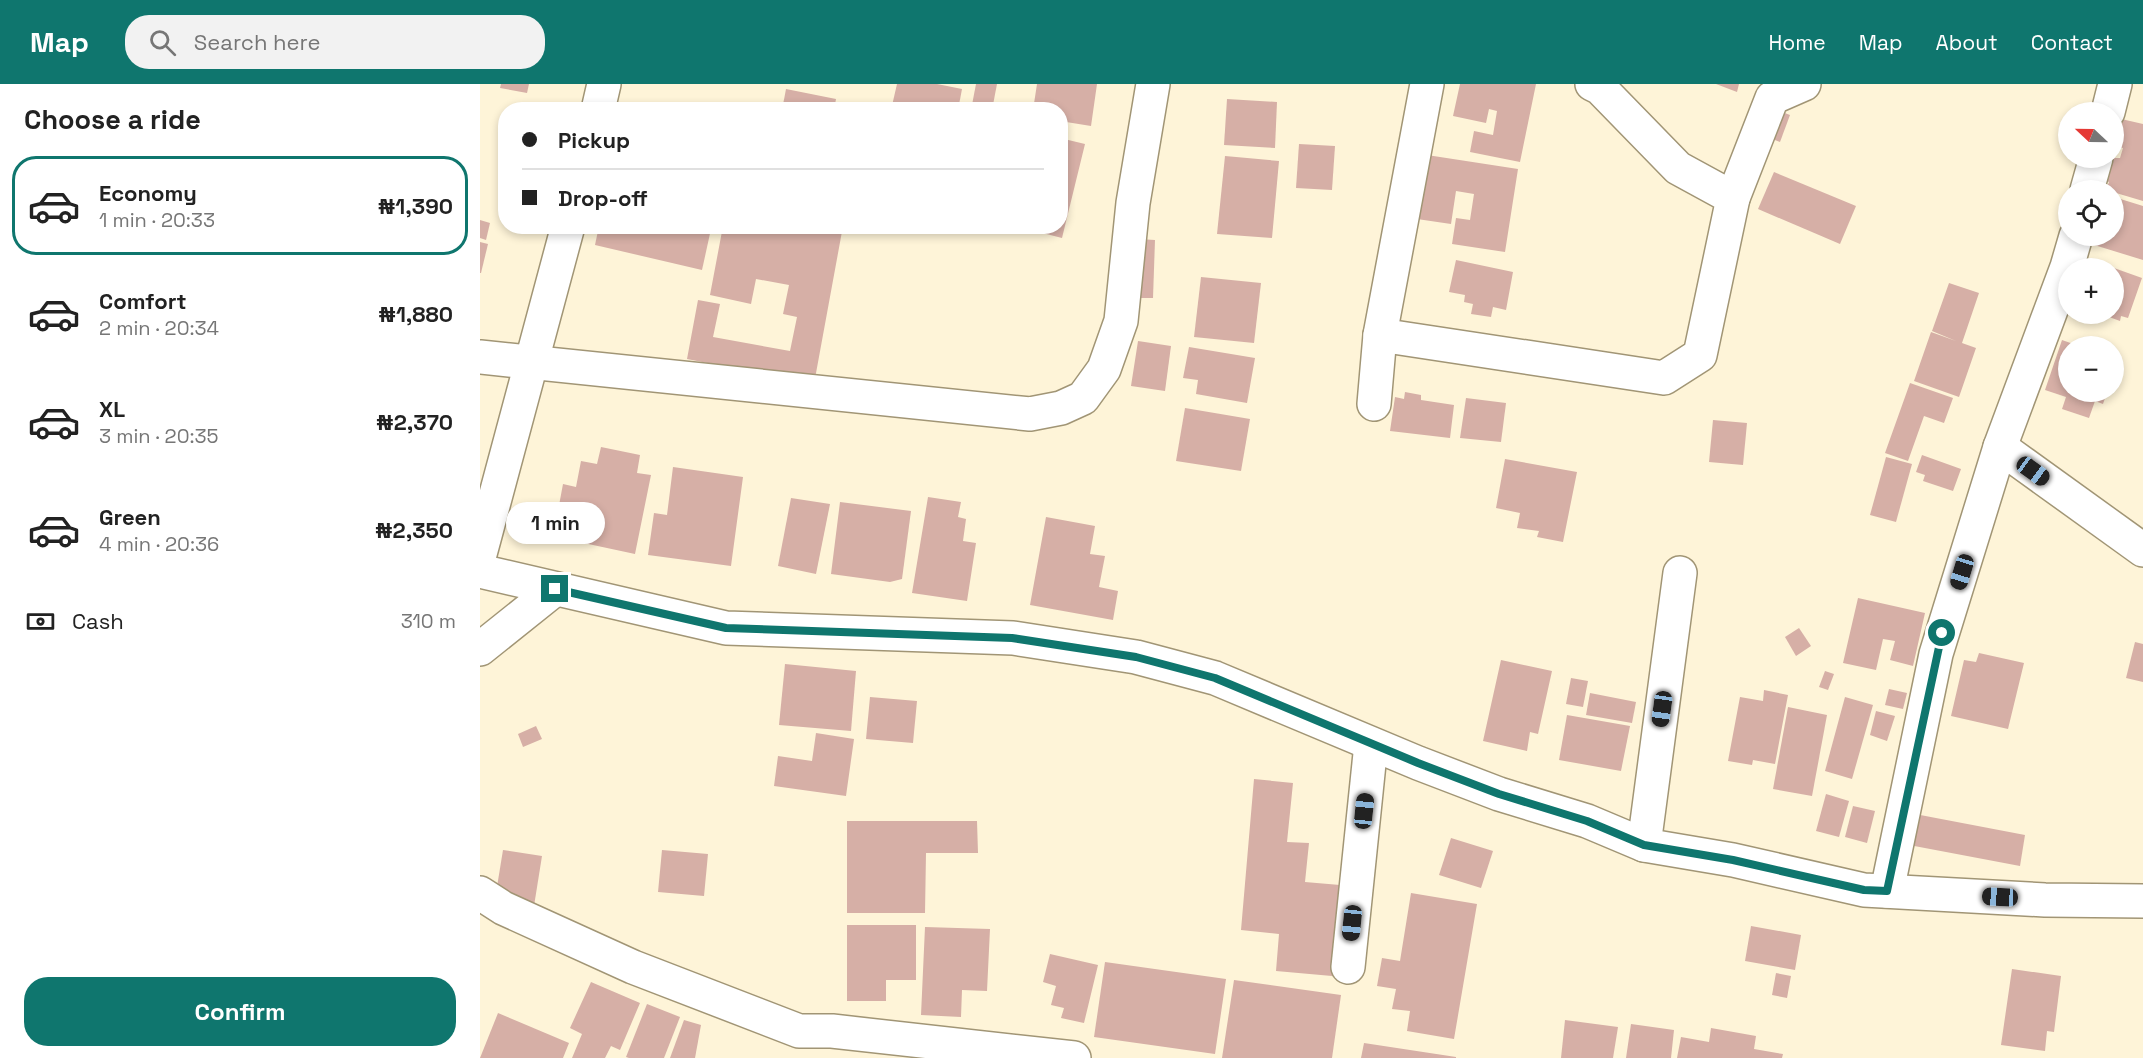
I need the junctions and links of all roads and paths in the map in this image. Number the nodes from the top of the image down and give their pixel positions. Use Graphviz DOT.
graph roads {
  1 [pos="604,84"];
  2 [pos="1153,84"];
  3 [pos="1426,84"];
  4 [pos="1592,84"];
  5 [pos="1804,84"];
  6 [pos="600,102"];
  7 [pos="1733,198"];
  8 [pos="566,234"];
  9 [pos="2073,246"];
  10 [pos="1380,335"];
  11 [pos="480,357"];
  12 [pos="533,361"];
  13 [pos="1374,404"];
  14 [pos="2000,447"];
  15 [pos="2143,550"];
  16 [pos="480,554"];
  17 [pos="480,571"];
  18 [pos="1680,573"];
  19 [pos="555,589"];
  20 [pos="480,649"];
  21 [pos="1371,744"];
  22 [pos="1644,845"];
  23 [pos="1887,891"];
  24 [pos="480,893"];
  25 [pos="2143,901"];
  26 [pos="1348,967"];
  27 [pos="831,1045"];
  28 [pos="1074,1058"];
  1 -- 6 [label="street"];
  2 -- 12 [label="street"];
  3 -- 10 [label="street"];
  4 -- 7 [label="street"];
  5 -- 7 [label="street"];
  7 -- 10 [label="street"];
  8 -- 12 [label="street"];
  9 -- 14 [label="street"];
  10 -- 13 [label="street"];
  11 -- 12 [label="street"];
  12 -- 16 [label="street"];
  14 -- 15 [label="street"];
  14 -- 23 [label="street"];
  17 -- 19 [label="street"];
  18 -- 22 [label="street"];
  19 -- 20 [label="street"];
  19 -- 21 [label="street"];
  21 -- 22 [label="street"];
  21 -- 26 [label="street"];
  22 -- 23 [label="street"];
  23 -- 25 [label="street"];
  24 -- 27 [label="street"];
  27 -- 28 [label="street"];
}
